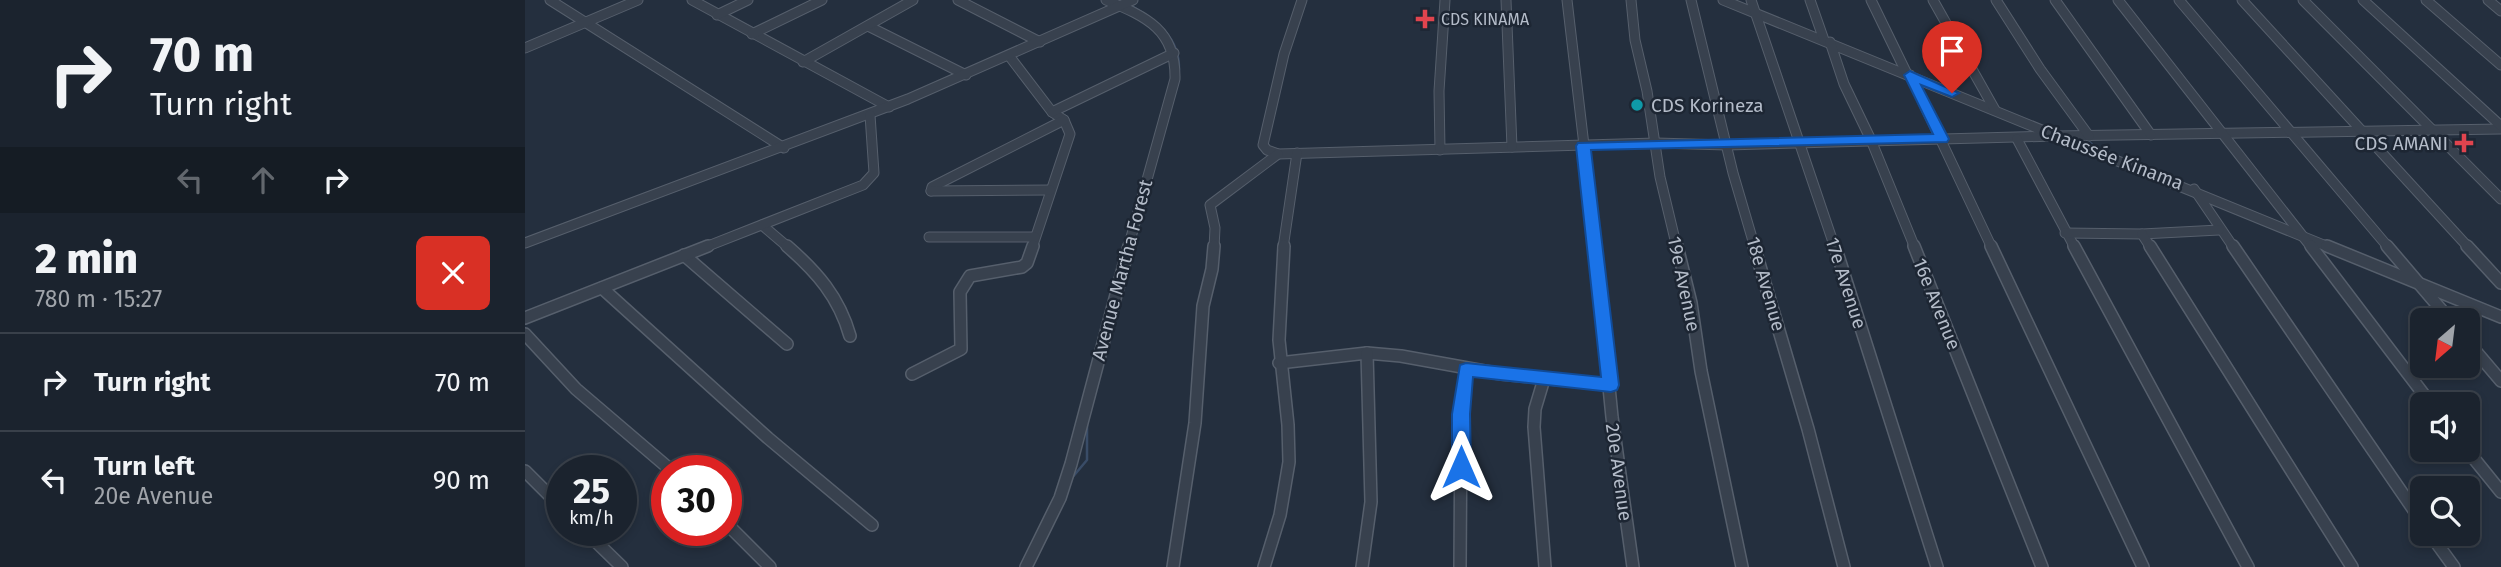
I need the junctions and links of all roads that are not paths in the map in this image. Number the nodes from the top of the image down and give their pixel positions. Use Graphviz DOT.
graph roads {
  1 [pos="550,0"];
  2 [pos="638,0"];
  3 [pos="692,0"];
  4 [pos="748,0"];
  5 [pos="822,0"];
  6 [pos="913,0"];
  7 [pos="958,0"];
  8 [pos="1106,0"];
  9 [pos="1133,0"];
  10 [pos="1302,0"];
  11 [pos="1445,0"];
  12 [pos="1506,0"];
  13 [pos="1567,0"];
  14 [pos="1631,0"];
  15 [pos="1691,0"];
  16 [pos="1723,0"];
  17 [pos="1751,0"];
  18 [pos="1810,0"];
  19 [pos="1871,0"];
  20 [pos="1933,0"];
  21 [pos="1996,0"];
  22 [pos="2055,0"];
  23 [pos="2118,0"];
  24 [pos="2179,0"];
  25 [pos="2242,0"];
  26 [pos="2303,0"];
  27 [pos="2363,0"];
  28 [pos="2426,0"];
  29 [pos="2488,0"];
  30 [pos="1120,6"];
  31 [pos="2501,11"];
  32 [pos="1756,13"];
  33 [pos="717,15"];
  34 [pos="585,22"];
  35 [pos="868,26"];
  36 [pos="752,34"];
  37 [pos="1827,41"];
  38 [pos="1040,42"];
  39 [pos="525,48"];
  40 [pos="1174,53"];
  41 [pos="1010,57"];
  42 [pos="803,61"];
  43 [pos="2501,65"];
  44 [pos="966,75"];
  45 [pos="1908,75"];
  46 [pos="889,107"];
  47 [pos="1995,110"];
  48 [pos="1052,112"];
  49 [pos="870,115"];
  50 [pos="1063,120"];
  51 [pos="2501,127"];
  52 [pos="2430,128"];
  53 [pos="2362,129"];
  54 [pos="2290,131"];
  55 [pos="2220,132"];
  56 [pos="2150,133"];
  57 [pos="2087,134"];
  58 [pos="2056,136"];
  59 [pos="1942,139"];
  60 [pos="2017,139"];
  61 [pos="1871,140"];
  62 [pos="1798,142"];
  63 [pos="1656,143"];
  64 [pos="1727,145"];
  65 [pos="1583,146"];
  66 [pos="1512,147"];
  67 [pos="784,148"];
  68 [pos="1440,150"];
  69 [pos="1297,153"];
  70 [pos="1278,154"];
  71 [pos="2194,189"];
  72 [pos="1050,190"];
  73 [pos="2501,199"];
  74 [pos="762,225"];
  75 [pos="2219,230"];
  76 [pos="2065,233"];
  77 [pos="2142,234"];
  78 [pos="2301,235"];
  79 [pos="929,237"];
  80 [pos="1035,237"];
  81 [pos="525,243"];
  82 [pos="684,255"];
  83 [pos="2416,281"];
  84 [pos="2501,283"];
  85 [pos="602,288"];
  86 [pos="2439,308"];
  87 [pos="2501,317"];
  88 [pos="525,318"];
  89 [pos="525,334"];
  90 [pos="850,336"];
  91 [pos="787,344"];
  92 [pos="1367,353"];
  93 [pos="2480,356"];
  94 [pos="1279,363"];
  95 [pos="1466,369"];
  96 [pos="912,374"];
  97 [pos="1544,379"];
  98 [pos="2501,380"];
  99 [pos="1611,385"];
  100 [pos="2422,392"];
  101 [pos="652,455"];
  102 [pos="2477,462"];
  103 [pos="525,471"];
  104 [pos="546,492"];
  105 [pos="2501,492"];
  106 [pos="2410,505"];
  107 [pos="872,526"];
  108 [pos="742,539"];
  109 [pos="600,546"];
  110 [pos="2438,546"];
  111 [pos="622,567"];
  112 [pos="770,567"];
  113 [pos="1026,567"];
  114 [pos="1173,567"];
  115 [pos="1264,567"];
  116 [pos="1362,567"];
  117 [pos="1460,567"];
  118 [pos="1545,567"];
  119 [pos="1633,567"];
  120 [pos="1742,567"];
  121 [pos="1844,567"];
  122 [pos="1937,567"];
  123 [pos="2042,567"];
  124 [pos="2143,567"];
  125 [pos="2248,567"];
  126 [pos="2352,567"];
  127 [pos="2453,567"];
  1 -- 34 [label="street"];
  2 -- 34 [label="street"];
  3 -- 33 [label="street"];
  4 -- 33 [label="street"];
  5 -- 36 [label="street"];
  6 -- 35 [label="street"];
  7 -- 38 [label="street"];
  8 -- 30 [label="street"];
  9 -- 30 [label="street"];
  10 -- 70 [label="street"];
  11 -- 68 [label="street"];
  12 -- 66 [label="street"];
  13 -- 65 [label="street, 20e Avenue"];
  14 -- 63 [label="street, 19e Avenue"];
  15 -- 64 [label="street, 18e Avenue"];
  16 -- 32 [label="street, Chaussée Kinama"];
  17 -- 32 [label="street, 17e Avenue"];
  18 -- 37 [label="street, 16e Avenue"];
  19 -- 45 [label="street"];
  20 -- 47 [label="street"];
  21 -- 57 [label="street"];
  22 -- 56 [label="street"];
  23 -- 55 [label="street"];
  24 -- 54 [label="street"];
  25 -- 53 [label="street"];
  26 -- 52 [label="street"];
  27 -- 51 [label="street"];
  28 -- 43 [label="street"];
  29 -- 31 [label="street"];
  30 -- 38 [label="street"];
  30 -- 40 [label="street"];
  32 -- 37 [label="street, Chaussée Kinama"];
  32 -- 62 [label="street, 17e Avenue"];
  33 -- 36 [label="street"];
  34 -- 39 [label="street"];
  34 -- 67 [label="street"];
  35 -- 42 [label="street"];
  35 -- 44 [label="street"];
  36 -- 42 [label="street"];
  37 -- 45 [label="street, Chaussée Kinama"];
  37 -- 61 [label="street, 16e Avenue"];
  38 -- 41 [label="street"];
  40 -- 48 [label="street"];
  40 -- 113 [label="street, Avenue Martha Forest"];
  41 -- 44 [label="street"];
  41 -- 48 [label="street"];
  42 -- 46 [label="street"];
  44 -- 46 [label="street"];
  45 -- 47 [label="street, Chaussée Kinama"];
  45 -- 59 [label="street"];
  46 -- 49 [label="street"];
  47 -- 58 [label="street, Chaussée Kinama"];
  48 -- 50 [label="street"];
  49 -- 67 [label="street"];
  49 -- 74 [label="street"];
  50 -- 72 [label="street"];
  50 -- 72 [label="street"];
  51 -- 52 [label="street"];
  52 -- 53 [label="street"];
  52 -- 73 [label="street"];
  53 -- 54 [label="street"];
  53 -- 84 [label="street"];
  54 -- 55 [label="street"];
  54 -- 83 [label="street"];
  55 -- 56 [label="street"];
  55 -- 78 [label="street"];
  56 -- 57 [label="street"];
  57 -- 58 [label="street"];
  58 -- 60 [label="street"];
  58 -- 71 [label="street, Chaussée Kinama"];
  59 -- 60 [label="street"];
  59 -- 61 [label="street"];
  59 -- 124 [label="street"];
  60 -- 76 [label="street"];
  61 -- 62 [label="street"];
  61 -- 123 [label="street, 16e Avenue"];
  62 -- 64 [label="street"];
  62 -- 122 [label="street, 17e Avenue"];
  63 -- 64 [label="street"];
  63 -- 65 [label="street"];
  63 -- 120 [label="street, 19e Avenue"];
  64 -- 121 [label="street, 18e Avenue"];
  65 -- 66 [label="street"];
  65 -- 99 [label="street, 20e Avenue"];
  66 -- 68 [label="street"];
  67 -- 81 [label="street"];
  68 -- 69 [label="street"];
  69 -- 70 [label="street"];
  69 -- 94 [label="street"];
  70 -- 114 [label="street"];
  71 -- 75 [label="street"];
  71 -- 78 [label="street, Chaussée Kinama"];
  72 -- 80 [label="street"];
  74 -- 82 [label="street"];
  74 -- 90 [label="street"];
  75 -- 77 [label="street"];
  75 -- 106 [label="street"];
  76 -- 77 [label="street"];
  76 -- 125 [label="street"];
  77 -- 126 [label="street"];
  78 -- 83 [label="street, Chaussée Kinama"];
  78 -- 100 [label="street"];
  79 -- 80 [label="street"];
  80 -- 96 [label="street"];
  82 -- 85 [label="street"];
  82 -- 91 [label="street"];
  83 -- 86 [label="street"];
  83 -- 87 [label="street, Chaussée Kinama"];
  85 -- 88 [label="street"];
  85 -- 107 [label="street"];
  89 -- 101 [label="street"];
  92 -- 94 [label="street"];
  92 -- 95 [label="street"];
  92 -- 116 [label="street"];
  93 -- 98 [label="street"];
  94 -- 115 [label="street"];
  95 -- 97 [label="street"];
  95 -- 117 [label="street"];
  97 -- 99 [label="street"];
  97 -- 118 [label="street"];
  99 -- 119 [label="street, 20e Avenue"];
  102 -- 105 [label="street"];
  103 -- 104 [label="street"];
  108 -- 112 [label="street"];
  109 -- 111 [label="street"];
  110 -- 127 [label="street"];
}
